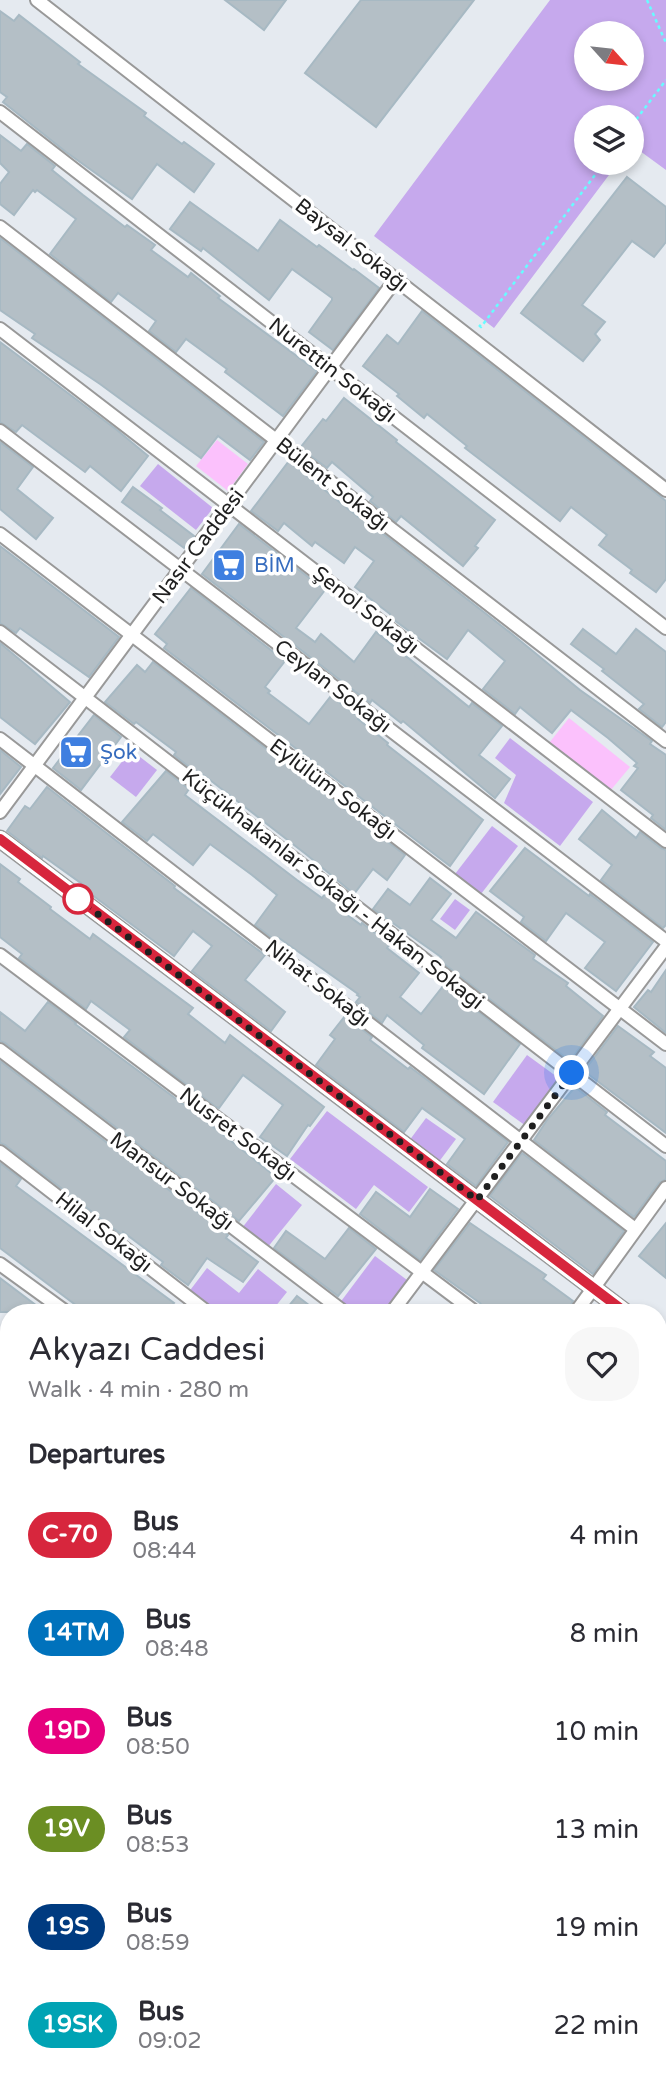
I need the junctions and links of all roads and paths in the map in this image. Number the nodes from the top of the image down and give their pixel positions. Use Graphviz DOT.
graph roads {
  1 [pos="37,0"];
  2 [pos="648,0"];
  3 [pos="666,43"];
  4 [pos="665,81"];
  5 [pos="644,109"];
  6 [pos="0,112"];
  7 [pos="595,175"];
  8 [pos="0,227"];
  9 [pos="396,279"];
  10 [pos="485,321"];
  11 [pos="0,329"];
  12 [pos="330,368"];
  13 [pos="0,431"];
  14 [pos="276,440"];
  15 [pos="666,491"];
  16 [pos="228,505"];
  17 [pos="0,534"];
  18 [pos="180,570"];
  19 [pos="666,628"];
  20 [pos="0,632"];
  21 [pos="131,635"];
  22 [pos="85,698"];
  23 [pos="0,739"];
  24 [pos="666,741"];
  25 [pos="34,765"];
  26 [pos="0,812"];
  27 [pos="0,839"];
  28 [pos="666,841"];
  29 [pos="666,941"];
  30 [pos="666,947"];
  31 [pos="0,955"];
  32 [pos="620,1008"];
  33 [pos="666,1044"];
  34 [pos="0,1050"];
  35 [pos="572,1073"];
  36 [pos="522,1140"];
  37 [pos="666,1146"];
  38 [pos="0,1153"];
  39 [pos="666,1188"];
  40 [pos="477,1200"];
  41 [pos="635,1229"];
  42 [pos="0,1264"];
  43 [pos="422,1273"];
  44 [pos="594,1289"];
  45 [pos="55,1304"];
  46 [pos="197,1304"];
  47 [pos="333,1304"];
  48 [pos="399,1304"];
  49 [pos="464,1304"];
  50 [pos="582,1304"];
  51 [pos="614,1304"];
  1 -- 9 [label="street, Baysal Sokağı"];
  2 -- 3 [label="path"];
  4 -- 5 [label="path"];
  6 -- 12 [label="street, Nurettin Sokağı"];
  7 -- 10 [label="path"];
  8 -- 14 [label="street, Bülent Sokağı"];
  9 -- 12 [label="street, Nasır Caddesi"];
  9 -- 15 [label="street, Baysal Sokağı"];
  11 -- 16 [label="street, Şenol Sokağı"];
  12 -- 14 [label="street, Nasır Caddesi"];
  12 -- 19 [label="street, Nurettin Sokağı"];
  13 -- 18 [label="street, Ceylan Sokağı"];
  14 -- 16 [label="street, Nasır Caddesi"];
  14 -- 24 [label="street, Bülent Sokağı"];
  16 -- 18 [label="street, Nasır Caddesi"];
  16 -- 28 [label="street, Şenol Sokağı"];
  17 -- 21 [label="street, Eylülüm Sokağı"];
  18 -- 21 [label="street, Nasır Caddesi"];
  18 -- 29 [label="street, Ceylan Sokağı"];
  20 -- 22 [label="street, Küçükhakanlar Sokağı - Hakan Sokagi"];
  21 -- 22 [label="street, Nasır Caddesi"];
  21 -- 32 [label="street, Eylülüm Sokağı"];
  22 -- 25 [label="street, Nasır Caddesi"];
  22 -- 35 [label="street, Küçükhakanlar Sokağı - Hakan Sokagi"];
  23 -- 25 [label="street, Nihat Sokağı"];
  25 -- 26 [label="street, Nasır Caddesi"];
  25 -- 36 [label="street, Nihat Sokağı"];
  27 -- 40 [label="street"];
  30 -- 32 [label="street"];
  31 -- 43 [label="street, Nusret Sokağı"];
  32 -- 33 [label="street, Eylülüm Sokağı"];
  32 -- 35 [label="street"];
  34 -- 47 [label="street, Mansur Sokağı"];
  35 -- 36 [label="street"];
  35 -- 37 [label="street, Küçükhakanlar Sokağı - Hakan Sokagi"];
  36 -- 40 [label="street"];
  36 -- 41 [label="street, Nihat Sokağı"];
  38 -- 46 [label="street, Hilal Sokağı"];
  39 -- 41 [label="street"];
  40 -- 43 [label="street"];
  40 -- 44 [label="street"];
  41 -- 44 [label="street"];
  42 -- 45 [label="street"];
  43 -- 48 [label="street"];
  43 -- 49 [label="street, Nusret Sokağı"];
  44 -- 50 [label="street"];
  44 -- 51 [label="street"];
}
